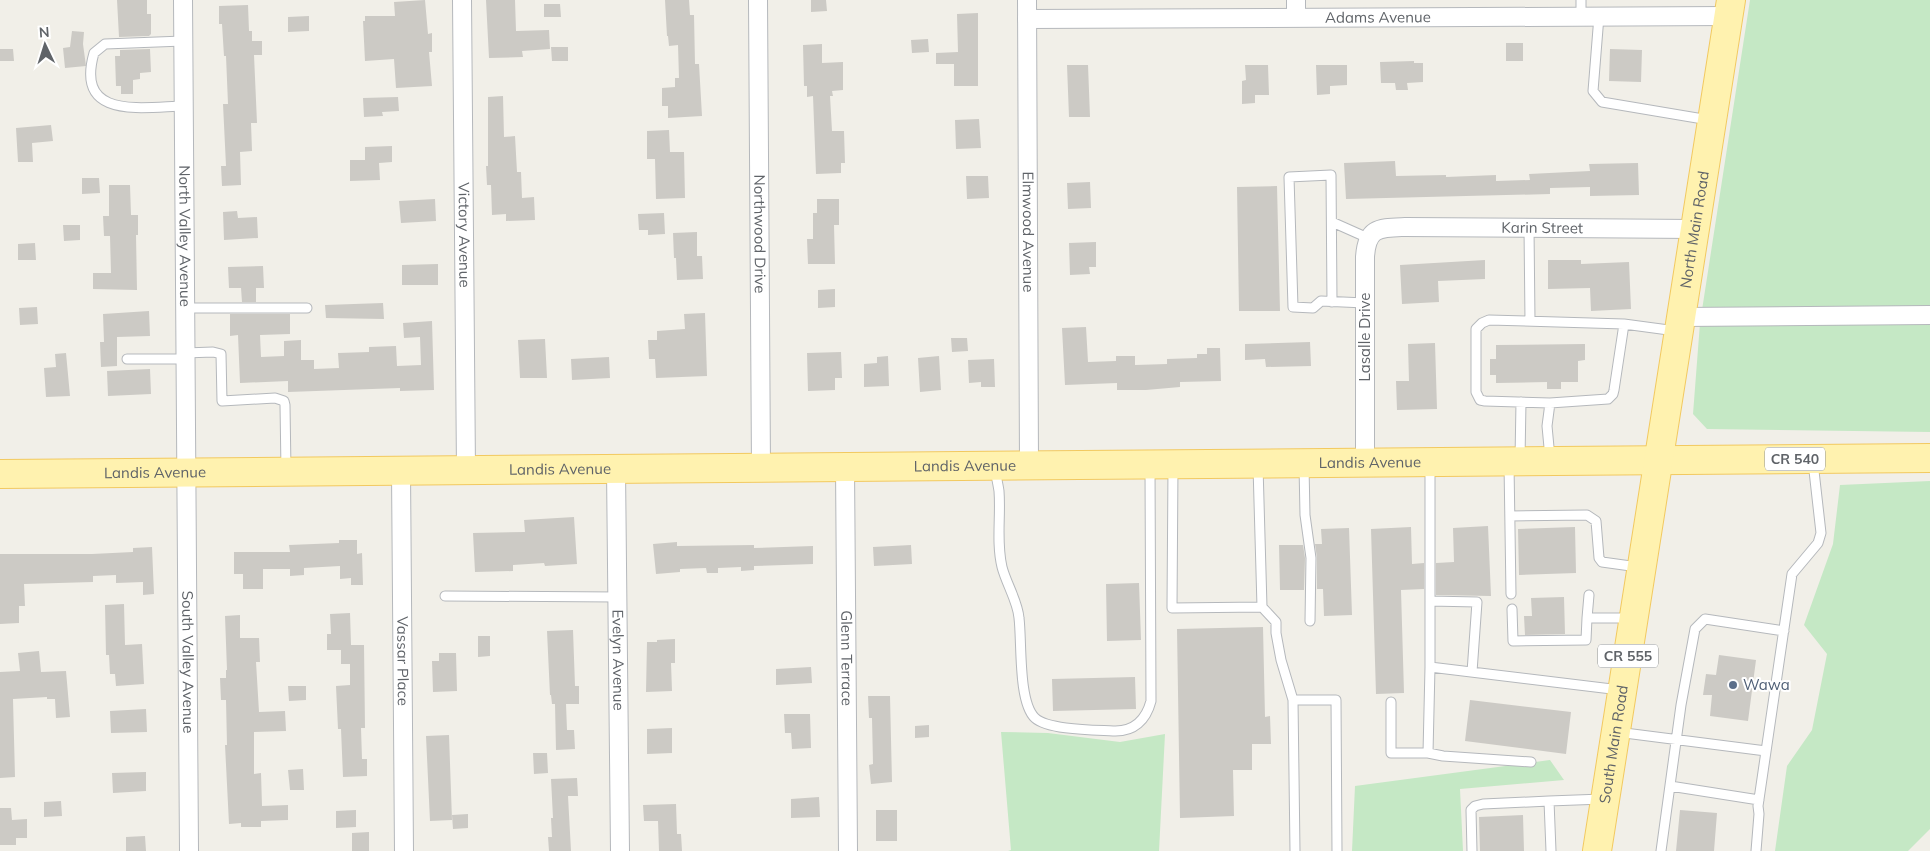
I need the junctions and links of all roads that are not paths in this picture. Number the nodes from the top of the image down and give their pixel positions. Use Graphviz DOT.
graph roads {
  1 [pos="183,0"];
  2 [pos="462,0"];
  3 [pos="758,0"];
  4 [pos="1027,0"];
  5 [pos="1581,8"];
  6 [pos="1730,8"];
  7 [pos="1296,9"];
  8 [pos="1599,16"];
  9 [pos="1027,19"];
  10 [pos="183,41"];
  11 [pos="184,106"];
  12 [pos="1712,120"];
  13 [pos="1332,222"];
  14 [pos="1529,228"];
  15 [pos="1695,229"];
  16 [pos="1368,238"];
  17 [pos="1332,302"];
  18 [pos="1365,303"];
  19 [pos="185,308"];
  20 [pos="307,308"];
  21 [pos="1930,315"];
  22 [pos="1530,322"];
  23 [pos="1624,324"];
  24 [pos="1680,324"];
  25 [pos="186,356"];
  26 [pos="127,360"];
  27 [pos="1521,402"];
  28 [pos="1550,402"];
  29 [pos="1930,458"];
  30 [pos="1812,459"];
  31 [pos="1660,460"];
  32 [pos="1550,461"];
  33 [pos="1430,462"];
  34 [pos="1514,462"];
  35 [pos="1365,463"];
  36 [pos="1258,464"];
  37 [pos="1304,464"];
  38 [pos="1162,465"];
  39 [pos="994,466"];
  40 [pos="1029,466"];
  41 [pos="761,467"];
  42 [pos="846,467"];
  43 [pos="616,468"];
  44 [pos="466,470"];
  45 [pos="401,471"];
  46 [pos="286,472"];
  47 [pos="186,473"];
  48 [pos="0,474"];
  49 [pos="1510,516"];
  50 [pos="1642,568"];
  51 [pos="1511,594"];
  52 [pos="1589,595"];
  53 [pos="445,596"];
  54 [pos="617,597"];
  55 [pos="1430,601"];
  56 [pos="1262,607"];
  57 [pos="1512,608"];
  58 [pos="1587,618"];
  59 [pos="1634,618"];
  60 [pos="1310,621"];
  61 [pos="1784,631"];
  62 [pos="1430,667"];
  63 [pos="1472,672"];
  64 [pos="1622,690"];
  65 [pos="1293,700"];
  66 [pos="1391,702"];
  67 [pos="1616,731"];
  68 [pos="1676,740"];
  69 [pos="1766,751"];
  70 [pos="1428,753"];
  71 [pos="1531,762"];
  72 [pos="1670,786"];
  73 [pos="1605,799"];
  74 [pos="1759,800"];
  75 [pos="1549,801"];
  76 [pos="190,851"];
  77 [pos="404,851"];
  78 [pos="620,851"];
  79 [pos="848,851"];
  80 [pos="1295,851"];
  81 [pos="1338,851"];
  82 [pos="1472,851"];
  83 [pos="1551,851"];
  84 [pos="1597,851"];
  85 [pos="1661,851"];
  86 [pos="1756,851"];
  1 -- 10 [label="street, North Valley Avenue"];
  2 -- 44 [label="street, Victory Avenue"];
  3 -- 41 [label="street, Northwood Drive"];
  4 -- 9 [label="street, Elmwood Avenue"];
  5 -- 7 [label="street, Adams Avenue"];
  5 -- 8 [label="street, Adams Avenue"];
  6 -- 8 [label="street, Adams Avenue"];
  6 -- 12 [label="main road, North Main Road"];
  7 -- 9 [label="street, Adams Avenue"];
  8 -- 12 [label="lane"];
  9 -- 40 [label="street, Elmwood Avenue"];
  10 -- 11 [label="street, North Valley Avenue"];
  10 -- 11 [label="lane"];
  11 -- 19 [label="street, North Valley Avenue"];
  12 -- 15 [label="main road, North Main Road"];
  13 -- 16 [label="lane"];
  13 -- 17 [label="lane"];
  13 -- 17 [label="lane"];
  14 -- 15 [label="street, Karin Street"];
  14 -- 16 [label="street, Karin Street"];
  14 -- 22 [label="lane"];
  15 -- 24 [label="main road, North Main Road"];
  16 -- 18 [label="street, Lasalle Drive"];
  17 -- 18 [label="lane"];
  18 -- 35 [label="street, Lasalle Drive"];
  19 -- 20 [label="lane"];
  19 -- 25 [label="street, North Valley Avenue"];
  21 -- 24 [label="street"];
  22 -- 23 [label="lane"];
  22 -- 27 [label="lane"];
  23 -- 24 [label="lane"];
  23 -- 28 [label="lane"];
  24 -- 31 [label="main road, North Main Road"];
  25 -- 26 [label="lane"];
  25 -- 46 [label="lane"];
  25 -- 47 [label="street, North Valley Avenue"];
  27 -- 28 [label="lane"];
  27 -- 34 [label="lane"];
  28 -- 32 [label="lane"];
  29 -- 30 [label="main road, Landis Avenue / CR 540"];
  30 -- 31 [label="main road, Landis Avenue / CR 540"];
  30 -- 61 [label="lane"];
  31 -- 32 [label="main road, Landis Avenue"];
  31 -- 50 [label="main road, South Main Road / CR 555"];
  32 -- 34 [label="main road, Landis Avenue"];
  33 -- 34 [label="main road, Landis Avenue"];
  33 -- 35 [label="main road, Landis Avenue"];
  33 -- 55 [label="lane"];
  34 -- 49 [label="lane"];
  35 -- 37 [label="main road, Landis Avenue"];
  36 -- 37 [label="main road, Landis Avenue"];
  36 -- 38 [label="main road, Landis Avenue"];
  36 -- 56 [label="lane"];
  37 -- 60 [label="lane"];
  38 -- 39 [label="lane"];
  38 -- 40 [label="main road, Landis Avenue"];
  38 -- 56 [label="lane"];
  39 -- 40 [label="main road, Landis Avenue"];
  39 -- 42 [label="main road, Landis Avenue"];
  41 -- 42 [label="main road, Landis Avenue"];
  41 -- 43 [label="main road, Landis Avenue"];
  42 -- 79 [label="street, Glenn Terrace"];
  43 -- 44 [label="main road, Landis Avenue"];
  43 -- 54 [label="street, Evelyn Avenue"];
  44 -- 45 [label="main road, Landis Avenue"];
  45 -- 46 [label="main road, Landis Avenue"];
  45 -- 77 [label="street, Vassar Place"];
  46 -- 47 [label="main road, Landis Avenue"];
  47 -- 48 [label="main road, Landis Avenue"];
  47 -- 76 [label="street, South Valley Avenue"];
  49 -- 50 [label="lane"];
  49 -- 51 [label="lane"];
  50 -- 59 [label="main road, South Main Road / CR 555"];
  52 -- 58 [label="lane"];
  53 -- 54 [label="lane"];
  54 -- 78 [label="street, Evelyn Avenue"];
  55 -- 62 [label="lane"];
  55 -- 63 [label="lane"];
  56 -- 65 [label="lane"];
  57 -- 58 [label="lane"];
  58 -- 59 [label="lane"];
  59 -- 64 [label="main road, South Main Road / CR 555"];
  61 -- 68 [label="lane"];
  61 -- 69 [label="lane"];
  62 -- 63 [label="lane"];
  62 -- 70 [label="lane"];
  63 -- 64 [label="lane"];
  64 -- 67 [label="main road, South Main Road / CR 555"];
  65 -- 80 [label="lane"];
  65 -- 81 [label="lane"];
  66 -- 70 [label="lane"];
  67 -- 68 [label="lane"];
  67 -- 73 [label="main road, South Main Road / CR 555"];
  68 -- 69 [label="lane"];
  68 -- 72 [label="lane"];
  69 -- 74 [label="lane"];
  70 -- 71 [label="lane"];
  72 -- 74 [label="lane"];
  72 -- 85 [label="lane"];
  73 -- 75 [label="lane"];
  73 -- 84 [label="main road, South Main Road / CR 555"];
  74 -- 86 [label="lane"];
  75 -- 82 [label="lane"];
  75 -- 83 [label="lane"];
}
